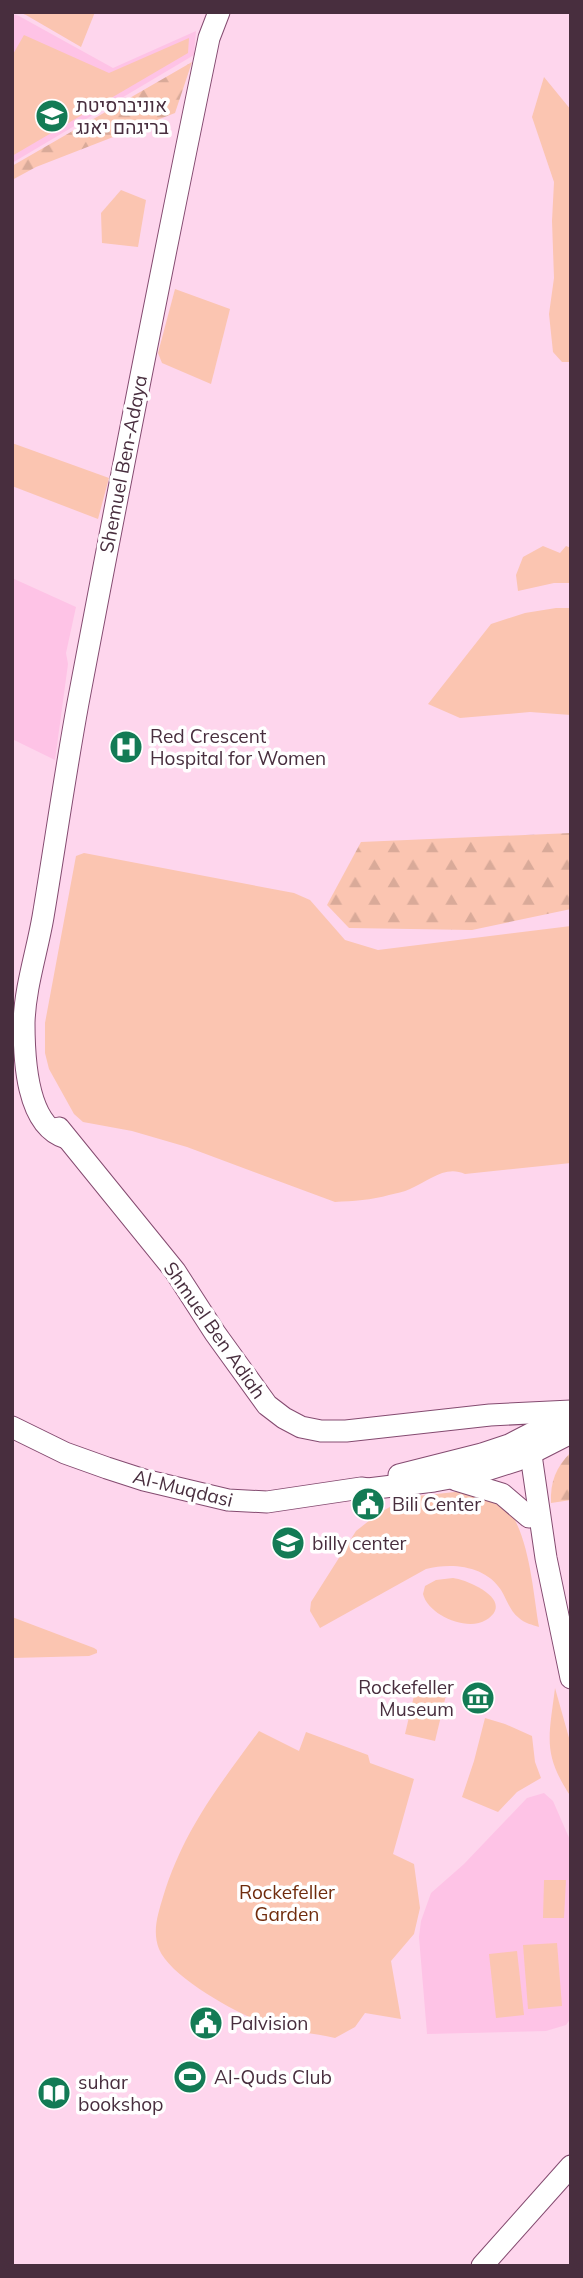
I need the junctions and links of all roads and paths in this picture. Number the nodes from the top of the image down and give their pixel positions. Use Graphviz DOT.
graph roads {
  1 [pos="219,12"];
  2 [pos="43,919"];
  3 [pos="571,1412"];
  4 [pos="510,1415"];
  5 [pos="12,1427"];
  6 [pos="567,1436"];
  7 [pos="523,1452"];
  8 [pos="450,1479"];
  9 [pos="361,1488"];
  10 [pos="533,1508"];
  11 [pos="571,1678"];
  12 [pos="571,2166"];
  13 [pos="482,2266"];
  1 -- 2 [label="street, Shemuel Ben-Adaya"];
  2 -- 4 [label="street, Shmuel Ben Adiah"];
  3 -- 4 [label="street, Shmuel Ben Adiah"];
  3 -- 7 [label="street"];
  4 -- 7 [label="street"];
  5 -- 9 [label="street, Al-Muqdasi"];
  6 -- 7 [label="street"];
  6 -- 10 [label="street"];
  7 -- 8 [label="street, Al-Muqdasi"];
  7 -- 9 [label="street, Al-Muqdasi"];
  7 -- 10 [label="street"];
  8 -- 9 [label="street, Al-Muqdasi"];
  8 -- 10 [label="street"];
  10 -- 11 [label="street"];
  12 -- 13 [label="street"];
}
